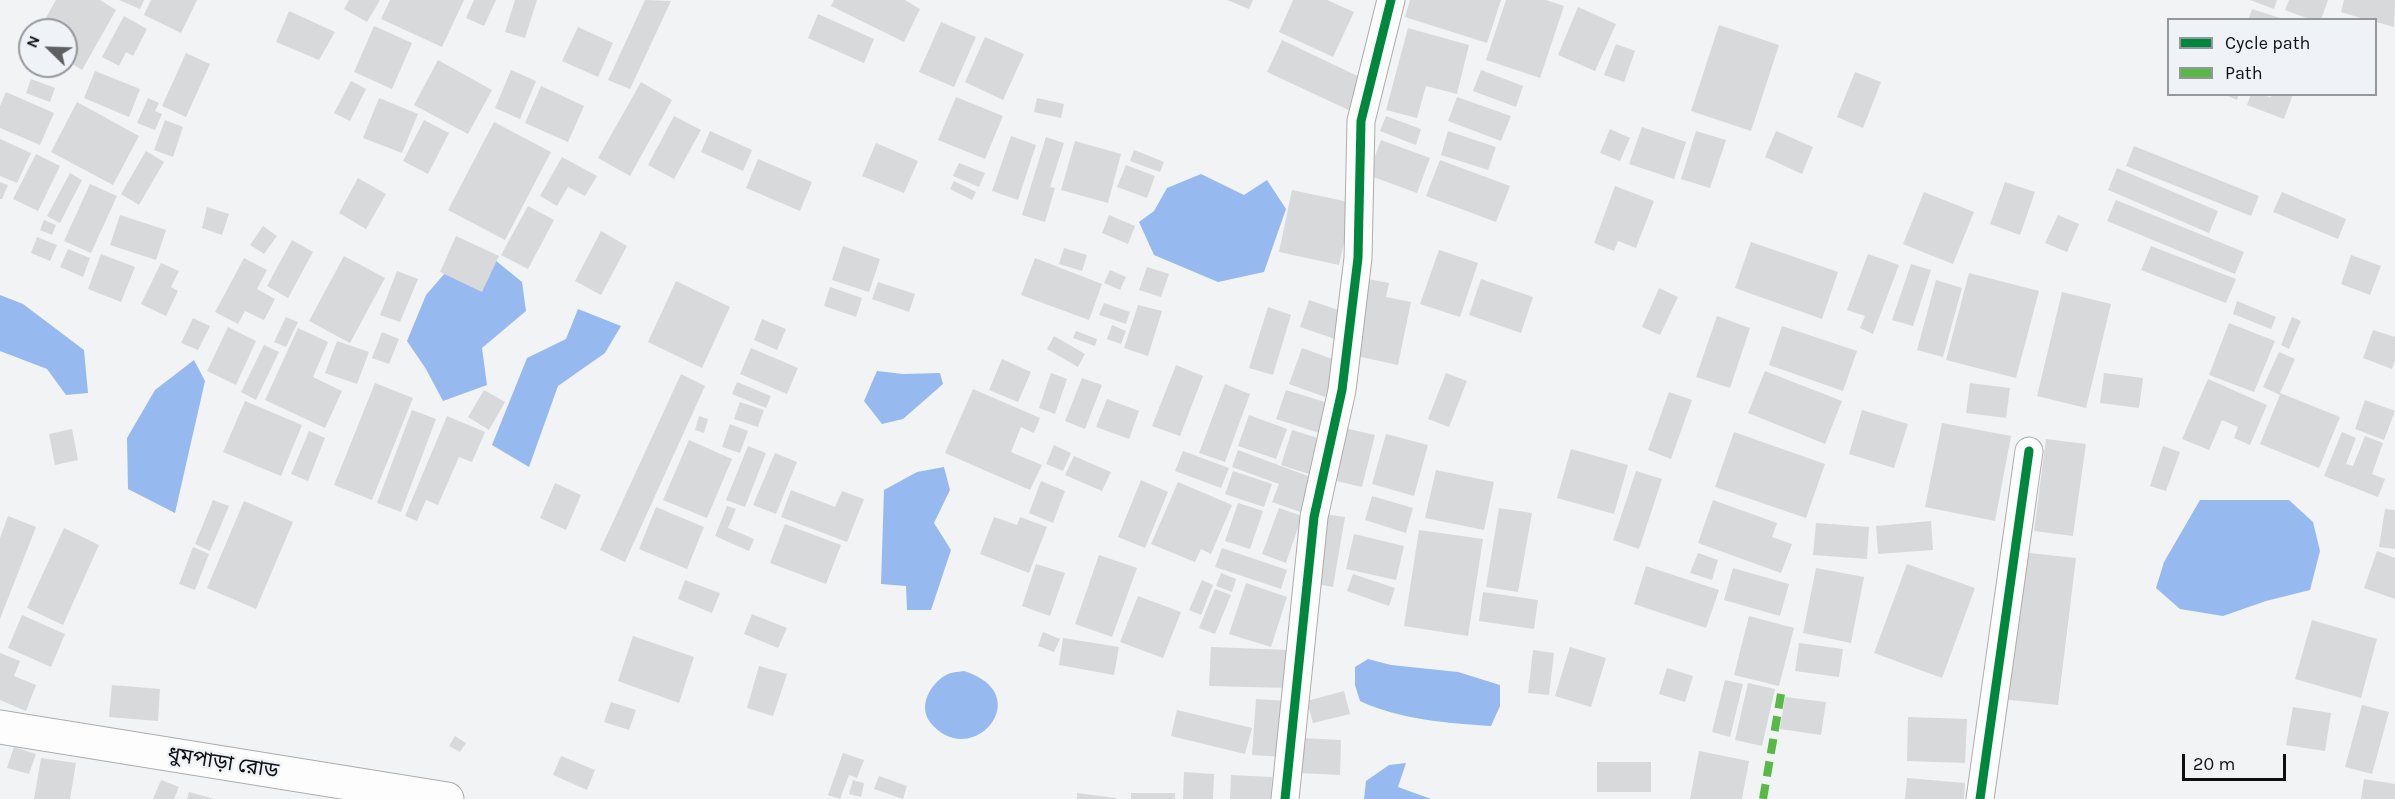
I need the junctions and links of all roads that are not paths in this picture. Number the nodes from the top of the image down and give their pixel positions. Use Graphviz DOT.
graph roads {
  1 [pos="1391,0"];
  2 [pos="2029,451"];
  3 [pos="0,727"];
  4 [pos="447,799"];
  5 [pos="1285,799"];
  6 [pos="1980,799"];
  1 -- 5 [label="street"];
  2 -- 6 [label="street"];
  3 -- 4 [label="main road, ধুমপাড়া রোড"];
}
